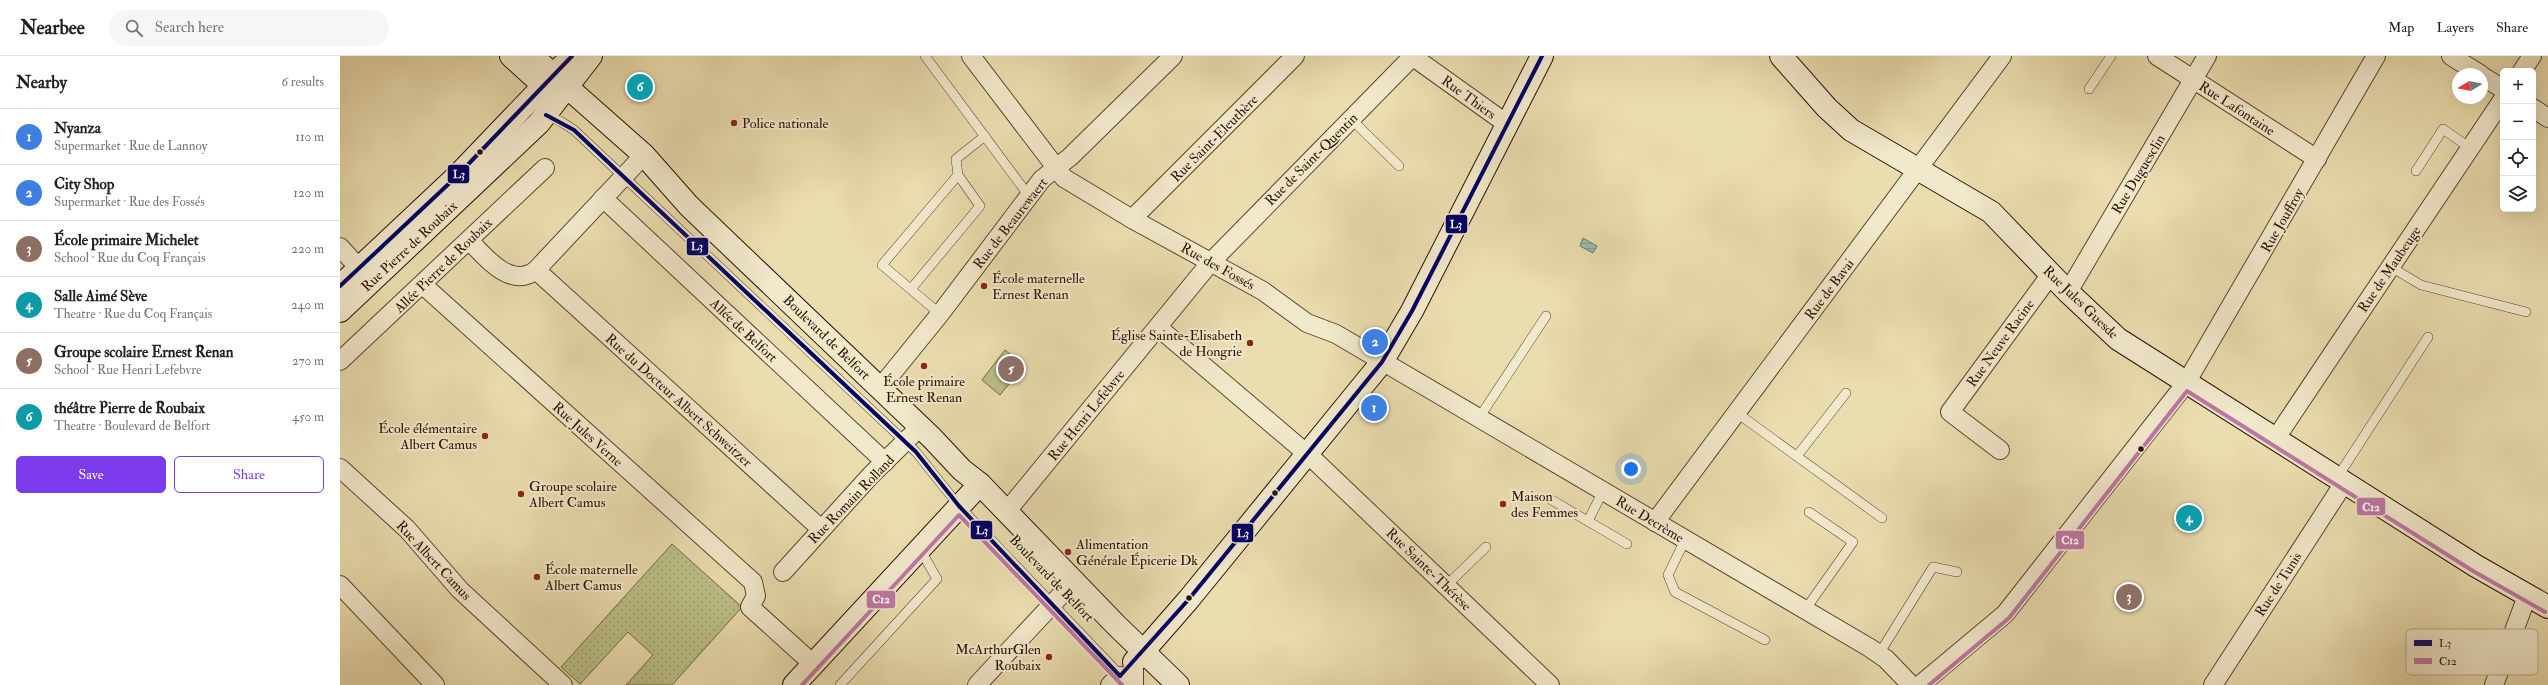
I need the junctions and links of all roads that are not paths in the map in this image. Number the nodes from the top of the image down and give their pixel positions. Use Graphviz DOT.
graph roads {
  1 [pos="511,56"];
  2 [pos="532,56"];
  3 [pos="572,56"];
  4 [pos="591,56"];
  5 [pos="925,56"];
  6 [pos="971,56"];
  7 [pos="1172,56"];
  8 [pos="1295,56"];
  9 [pos="1413,56"];
  10 [pos="1542,56"];
  11 [pos="1781,56"];
  12 [pos="2002,56"];
  13 [pos="2111,56"];
  14 [pos="2157,56"];
  15 [pos="2207,56"];
  16 [pos="2376,56"];
  17 [pos="2451,56"];
  18 [pos="2532,56"];
  19 [pos="2470,68"];
  20 [pos="2524,68"];
  21 [pos="2194,79"];
  22 [pos="2488,79"];
  23 [pos="555,86"];
  24 [pos="2500,87"];
  25 [pos="2089,89"];
  26 [pos="2500,103"];
  27 [pos="2536,110"];
  28 [pos="546,115"];
  29 [pos="2548,118"];
  30 [pos="1351,119"];
  31 [pos="1507,124"];
  32 [pos="985,136"];
  33 [pos="2470,148"];
  34 [pos="2317,160"];
  35 [pos="635,164"];
  36 [pos="1399,166"];
  37 [pos="545,168"];
  38 [pos="1055,168"];
  39 [pos="1918,170"];
  40 [pos="2416,171"];
  41 [pos="958,175"];
  42 [pos="1028,196"];
  43 [pos="603,198"];
  44 [pos="1132,219"];
  45 [pos="469,240"];
  46 [pos="340,247"];
  47 [pos="1210,262"];
  48 [pos="2391,267"];
  49 [pos="359,268"];
  50 [pos="536,270"];
  51 [pos="2050,274"];
  52 [pos="423,285"];
  53 [pos="340,286"];
  54 [pos="911,289"];
  55 [pos="2068,292"];
  56 [pos="340,311"];
  57 [pos="2526,312"];
  58 [pos="940,314"];
  59 [pos="1546,316"];
  60 [pos="1159,328"];
  61 [pos="2428,337"];
  62 [pos="340,362"];
  63 [pos="1382,362"];
  64 [pos="2186,382"];
  65 [pos="880,388"];
  66 [pos="1846,393"];
  67 [pos="1737,412"];
  68 [pos="1479,418"];
  69 [pos="913,435"];
  70 [pos="2276,438"];
  71 [pos="2000,450"];
  72 [pos="1307,454"];
  73 [pos="1797,456"];
  74 [pos="886,462"];
  75 [pos="340,468"];
  76 [pos="2340,481"];
  77 [pos="1603,491"];
  78 [pos="971,494"];
  79 [pos="1550,499"];
  80 [pos="1007,512"];
  81 [pos="1809,512"];
  82 [pos="1882,518"];
  83 [pos="1588,521"];
  84 [pos="1655,522"];
  85 [pos="821,529"];
  86 [pos="1685,540"];
  87 [pos="1627,544"];
  88 [pos="1486,547"];
  89 [pos="920,549"];
  90 [pos="783,572"];
  91 [pos="1957,572"];
  92 [pos="340,585"];
  93 [pos="1447,585"];
  94 [pos="1063,592"];
  95 [pos="2527,596"];
  96 [pos="2548,607"];
  97 [pos="1806,610"];
  98 [pos="2515,629"];
  99 [pos="1765,640"];
  100 [pos="1879,654"];
  101 [pos="813,664"];
  102 [pos="1129,674"];
  103 [pos="2498,675"];
  104 [pos="435,685"];
  105 [pos="563,685"];
  106 [pos="794,685"];
  107 [pos="840,685"];
  108 [pos="977,685"];
  109 [pos="1158,685"];
  110 [pos="1178,685"];
  111 [pos="1550,685"];
  112 [pos="1911,685"];
  113 [pos="1920,685"];
  114 [pos="2213,685"];
  115 [pos="2494,685"];
  1 -- 23 [label="main road, Boulevard de Belfort"];
  2 -- 23 [label="main road, Boulevard de Belfort"];
  3 -- 23 [label="main road, Rue Pierre de Roubaix"];
  4 -- 23 [label="main road, Rue Pierre de Roubaix"];
  5 -- 32 [label="lane"];
  6 -- 38 [label="street, Rue des Fossés"];
  7 -- 38 [label="street, Rue de Beaurewaert"];
  8 -- 44 [label="street, Rue Saint-Eleuthère"];
  9 -- 30 [label="street, Rue de Saint-Quentin"];
  9 -- 31 [label="street, Rue Thiers"];
  10 -- 31 [label="main road"];
  11 -- 39 [label="main road, Rue Jules Guesde"];
  12 -- 39 [label="street, Rue de Bavai"];
  13 -- 25 [label="lane"];
  14 -- 21 [label="street, Rue Lafontaine"];
  15 -- 21 [label="street, Rue Duguesclin"];
  16 -- 34 [label="street, Rue Jouffroy"];
  17 -- 19 [label="street"];
  18 -- 20 [label="street"];
  21 -- 34 [label="street, Rue Lafontaine"];
  21 -- 55 [label="street, Rue Duguesclin"];
  22 -- 24 [label="street"];
  23 -- 28 [label="main road, Rue Pierre de Roubaix"];
  23 -- 35 [label="main road, Boulevard de Belfort"];
  23 -- 49 [label="main road, Rue Pierre de Roubaix"];
  26 -- 33 [label="street, Rue de Maubeuge"];
  27 -- 29 [label="street"];
  28 -- 35 [label="lane, Boulevard de Belfort"];
  28 -- 56 [label="main road, Rue Pierre de Roubaix"];
  30 -- 36 [label="lane"];
  30 -- 47 [label="street, Rue de Saint-Quentin"];
  31 -- 63 [label="main road"];
  32 -- 41 [label="lane"];
  32 -- 42 [label="lane"];
  33 -- 40 [label="lane"];
  33 -- 48 [label="street, Rue de Maubeuge"];
  34 -- 64 [label="street, Rue Jouffroy"];
  35 -- 43 [label="street"];
  35 -- 65 [label="main road, Boulevard de Belfort"];
  35 -- 69 [label="lane, Boulevard de Belfort"];
  37 -- 45 [label="street, Allée Pierre de Roubaix"];
  38 -- 42 [label="street, Rue de Beaurewaert"];
  38 -- 44 [label="street, Rue des Fossés"];
  39 -- 51 [label="main road, Rue Jules Guesde"];
  39 -- 67 [label="street, Rue de Bavai"];
  41 -- 54 [label="lane"];
  41 -- 54 [label="lane"];
  42 -- 58 [label="street, Rue de Beaurewaert"];
  43 -- 50 [label="street"];
  43 -- 74 [label="street, Allée de Belfort"];
  44 -- 47 [label="street, Rue des Fossés"];
  45 -- 50 [label="street"];
  45 -- 52 [label="street, Allée Pierre de Roubaix"];
  46 -- 49 [label="street"];
  47 -- 60 [label="street, Rue Henri Lefebvre"];
  47 -- 63 [label="street, Rue des Fossés"];
  48 -- 57 [label="lane"];
  48 -- 70 [label="street, Rue de Maubeuge"];
  49 -- 53 [label="main road, Rue Pierre de Roubaix"];
  50 -- 85 [label="street, Rue du Docteur Albert Schweitzer"];
  51 -- 55 [label="main road, Rue Jules Guesde"];
  51 -- 71 [label="street, Rue Neuve Racine"];
  52 -- 62 [label="street, Allée Pierre de Roubaix"];
  52 -- 101 [label="street, Rue Jules Verne"];
  54 -- 58 [label="lane"];
  55 -- 64 [label="main road, Rue Jules Guesde"];
  58 -- 65 [label="street, Rue de Beaurewaert"];
  59 -- 68 [label="lane"];
  60 -- 72 [label="street, Rue Sainte-Thérèse"];
  60 -- 80 [label="street, Rue Henri Lefebvre"];
  61 -- 76 [label="lane"];
  63 -- 68 [label="street, Rue Decrème"];
  63 -- 72 [label="main road"];
  64 -- 70 [label="main road, Rue Jules Guesde"];
  64 -- 113 [label="street, Rue Jouffroy"];
  65 -- 69 [label="main road, Boulevard de Belfort"];
  66 -- 73 [label="lane"];
  67 -- 73 [label="lane"];
  67 -- 84 [label="street, Rue de Bavai"];
  68 -- 77 [label="street, Rue Decrème"];
  69 -- 74 [label="street, Rue Romain Rolland"];
  69 -- 78 [label="main road, Boulevard de Belfort"];
  69 -- 78 [label="lane, Boulevard de Belfort"];
  70 -- 76 [label="main road, Rue Jules Guesde"];
  72 -- 93 [label="street, Rue Sainte-Thérèse"];
  72 -- 102 [label="main road"];
  73 -- 82 [label="lane"];
  74 -- 85 [label="street, Rue Romain Rolland"];
  75 -- 105 [label="street, Rue Albert Camus"];
  76 -- 95 [label="main road, Rue Jules Guesde"];
  76 -- 114 [label="street, Rue de Tunis"];
  77 -- 83 [label="lane"];
  77 -- 84 [label="street, Rue Decrème"];
  78 -- 80 [label="main road, Boulevard de Belfort"];
  78 -- 89 [label="main road"];
  78 -- 94 [label="main road, Boulevard de Belfort"];
  79 -- 83 [label="lane"];
  80 -- 94 [label="main road, Boulevard de Belfort"];
  81 -- 97 [label="lane"];
  83 -- 87 [label="lane"];
  84 -- 86 [label="street, Rue Decrème"];
  85 -- 90 [label="street, Rue Romain Rolland"];
  86 -- 97 [label="street, Rue Decrème"];
  86 -- 99 [label="lane"];
  88 -- 93 [label="lane"];
  89 -- 101 [label="main road"];
  89 -- 107 [label="lane"];
  91 -- 100 [label="lane"];
  92 -- 104 [label="street"];
  93 -- 111 [label="street, Rue Sainte-Thérèse"];
  94 -- 102 [label="main road, Boulevard de Belfort"];
  94 -- 108 [label="street"];
  95 -- 96 [label="main road, Rue Jules Guesde"];
  95 -- 98 [label="street"];
  97 -- 100 [label="street, Rue Decrème"];
  100 -- 112 [label="street, Rue Decrème"];
  101 -- 106 [label="main road"];
  102 -- 109 [label="main road"];
  102 -- 110 [label="main road"];
  103 -- 115 [label="street"];
}
